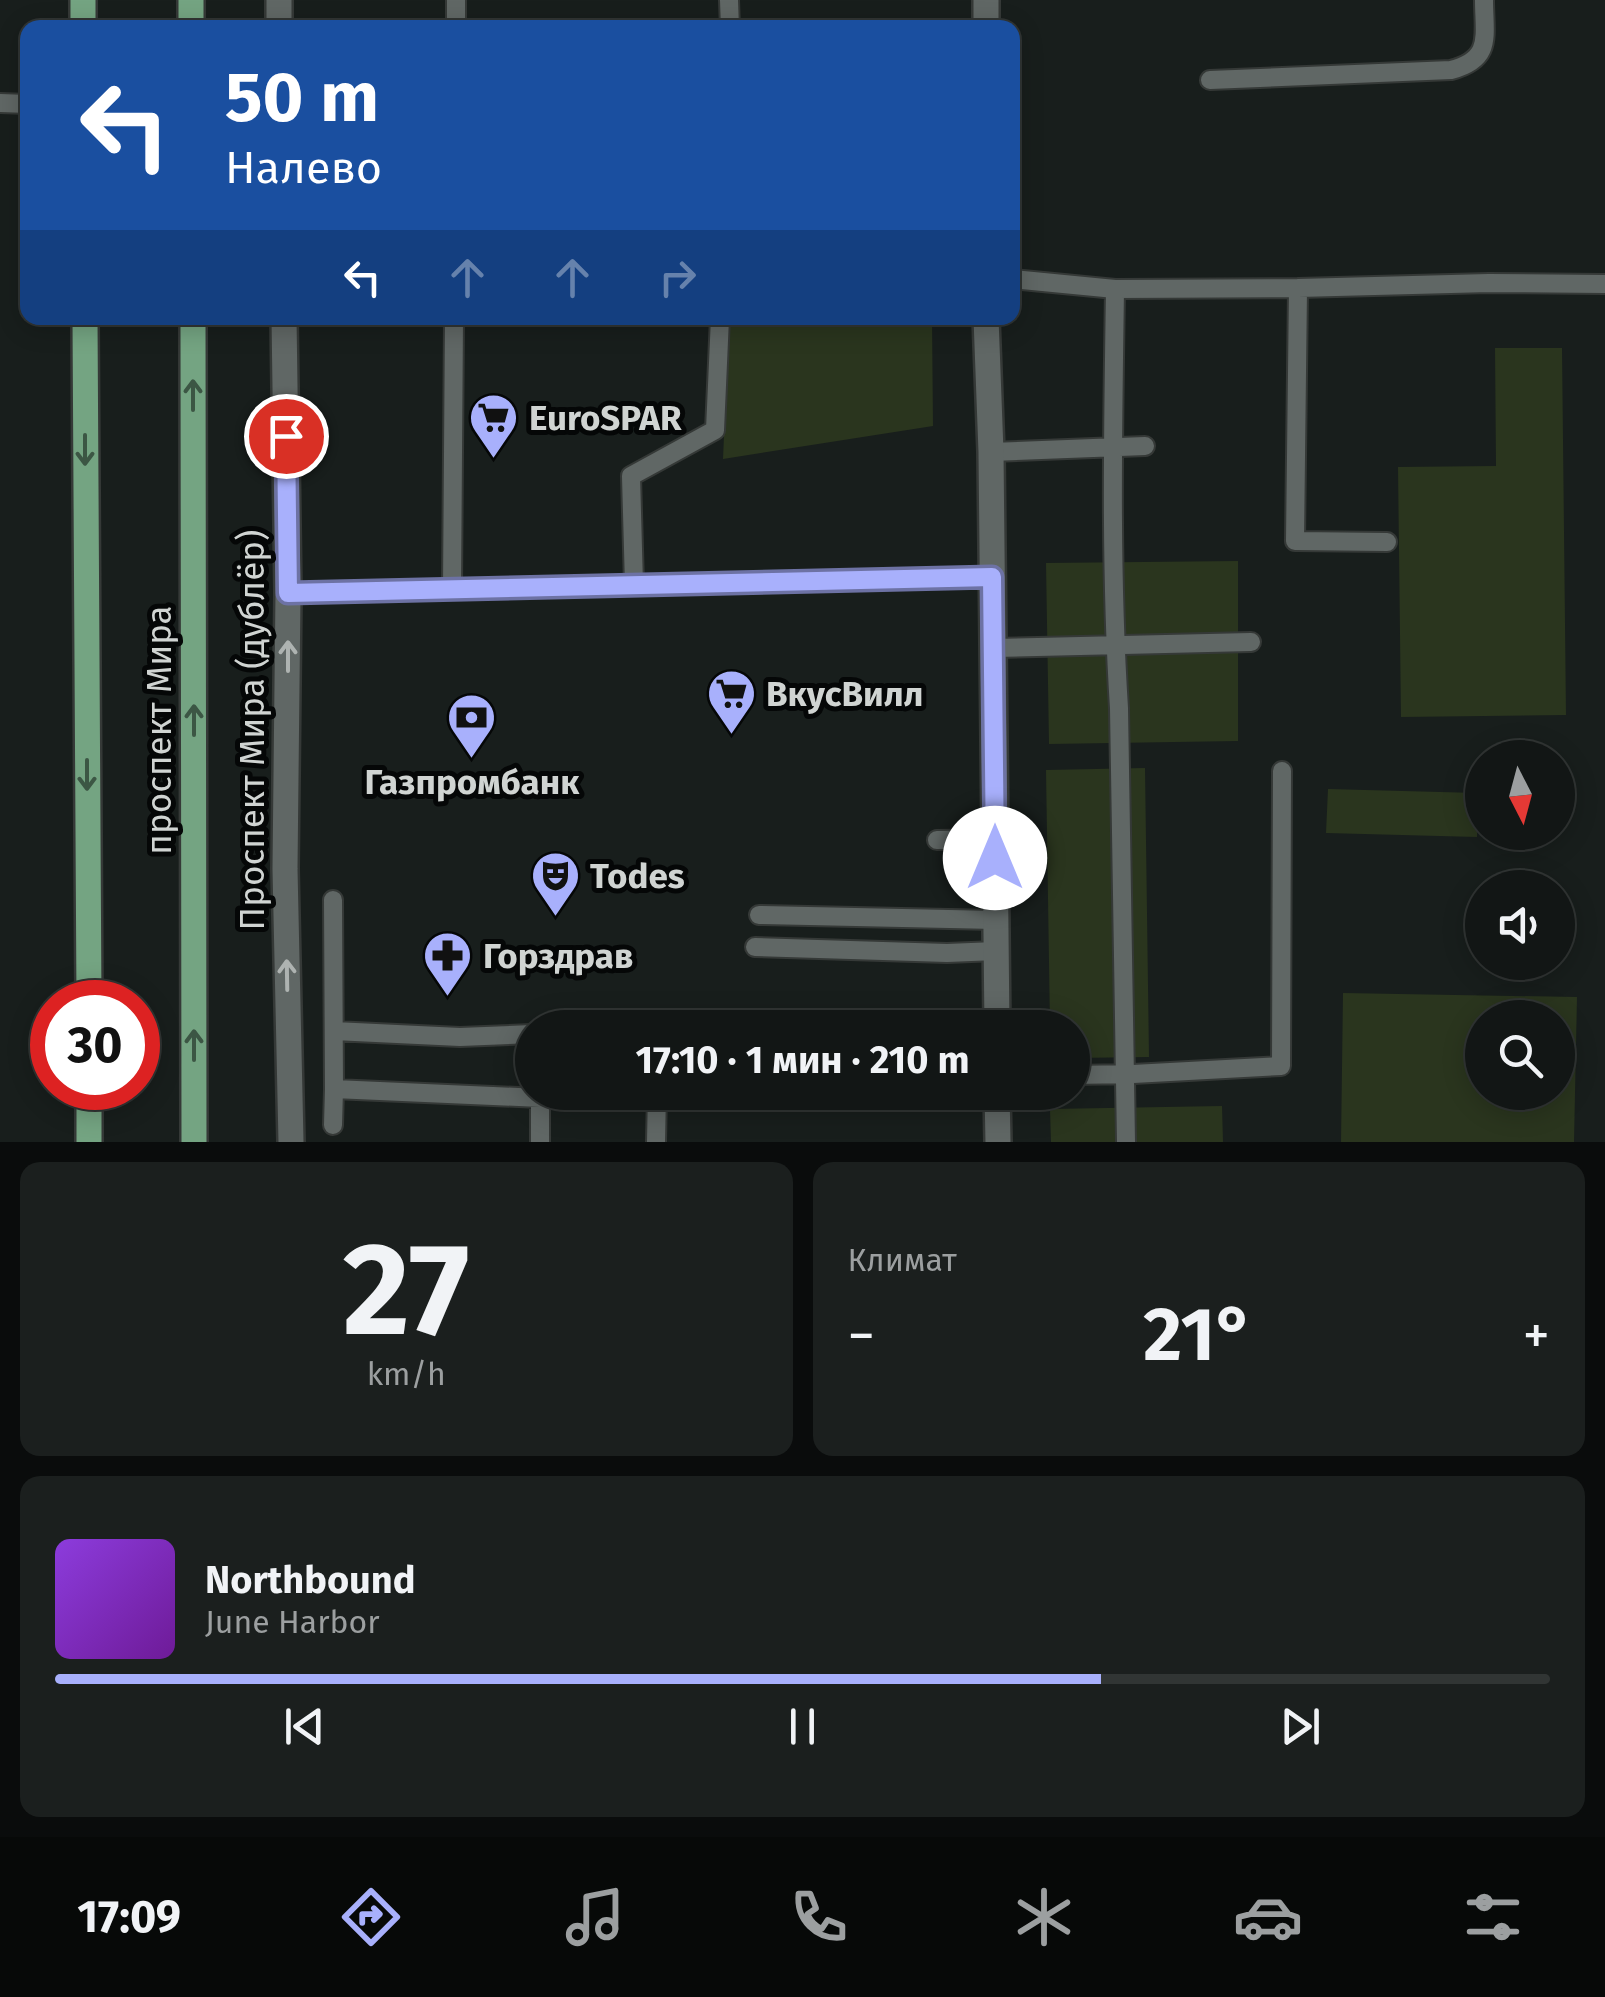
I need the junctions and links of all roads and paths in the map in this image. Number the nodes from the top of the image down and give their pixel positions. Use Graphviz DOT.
graph roads {
  1 [pos="1484,0"];
  2 [pos="1210,80"];
  3 [pos="1020,280"];
  4 [pos="1605,284"];
  5 [pos="1115,288"];
  6 [pos="1298,288"];
  7 [pos="84,325"];
  8 [pos="193,325"];
  9 [pos="284,325"];
  10 [pos="454,325"];
  11 [pos="720,325"];
  12 [pos="986,325"];
  13 [pos="1145,446"];
  14 [pos="1113,447"];
  15 [pos="990,452"];
  16 [pos="1387,542"];
  17 [pos="992,577"];
  18 [pos="634,585"];
  19 [pos="452,589"];
  20 [pos="288,593"];
  21 [pos="1252,642"];
  22 [pos="1115,644"];
  23 [pos="993,648"];
  24 [pos="1282,771"];
  25 [pos="995,839"];
  26 [pos="937,840"];
  27 [pos="333,900"];
  28 [pos="759,915"];
  29 [pos="996,920"];
  30 [pos="755,947"];
  31 [pos="996,951"];
  32 [pos="89,980"];
  33 [pos="997,1010"];
  34 [pos="334,1031"];
  35 [pos="515,1034"];
  36 [pos="1125,1073"];
  37 [pos="1090,1074"];
  38 [pos="334,1089"];
  39 [pos="89,1110"];
  40 [pos="657,1110"];
  41 [pos="997,1110"];
  42 [pos="333,1125"];
  43 [pos="90,1142"];
  44 [pos="194,1142"];
  45 [pos="291,1142"];
  46 [pos="540,1142"];
  47 [pos="656,1142"];
  48 [pos="998,1142"];
  49 [pos="1126,1142"];
  1 -- 2 [label="lane"];
  3 -- 5 [label="lane"];
  4 -- 6 [label="lane"];
  5 -- 6 [label="lane"];
  5 -- 14 [label="lane"];
  6 -- 16 [label="lane"];
  7 -- 32 [label="main road, проспект Мира, one-way"];
  44 -- 8 [label="main road, проспект Мира, one-way"];
  9 -- 20 [label="street, Проспект Мира (дублёр)"];
  10 -- 19 [label="lane"];
  11 -- 18 [label="lane"];
  12 -- 15 [label="street"];
  13 -- 14 [label="lane"];
  14 -- 15 [label="lane"];
  14 -- 22 [label="lane"];
  15 -- 17 [label="street"];
  17 -- 18 [label="lane"];
  17 -- 23 [label="street"];
  18 -- 19 [label="lane"];
  19 -- 20 [label="lane"];
  45 -- 20 [label="street, Проспект Мира (дублёр), one-way"];
  21 -- 22 [label="lane"];
  22 -- 23 [label="lane"];
  22 -- 36 [label="lane"];
  23 -- 25 [label="street"];
  24 -- 36 [label="lane"];
  25 -- 26 [label="lane"];
  25 -- 29 [label="street"];
  27 -- 34 [label="lane"];
  28 -- 29 [label="lane"];
  29 -- 31 [label="street"];
  30 -- 31 [label="lane"];
  31 -- 33 [label="street"];
  34 -- 35 [label="lane"];
  34 -- 38 [label="lane"];
  36 -- 37 [label="lane"];
  36 -- 49 [label="lane"];
  38 -- 42 [label="lane"];
  38 -- 46 [label="lane"];
  39 -- 43 [label="main road"];
  40 -- 47 [label="lane"];
  41 -- 48 [label="street"];
}
